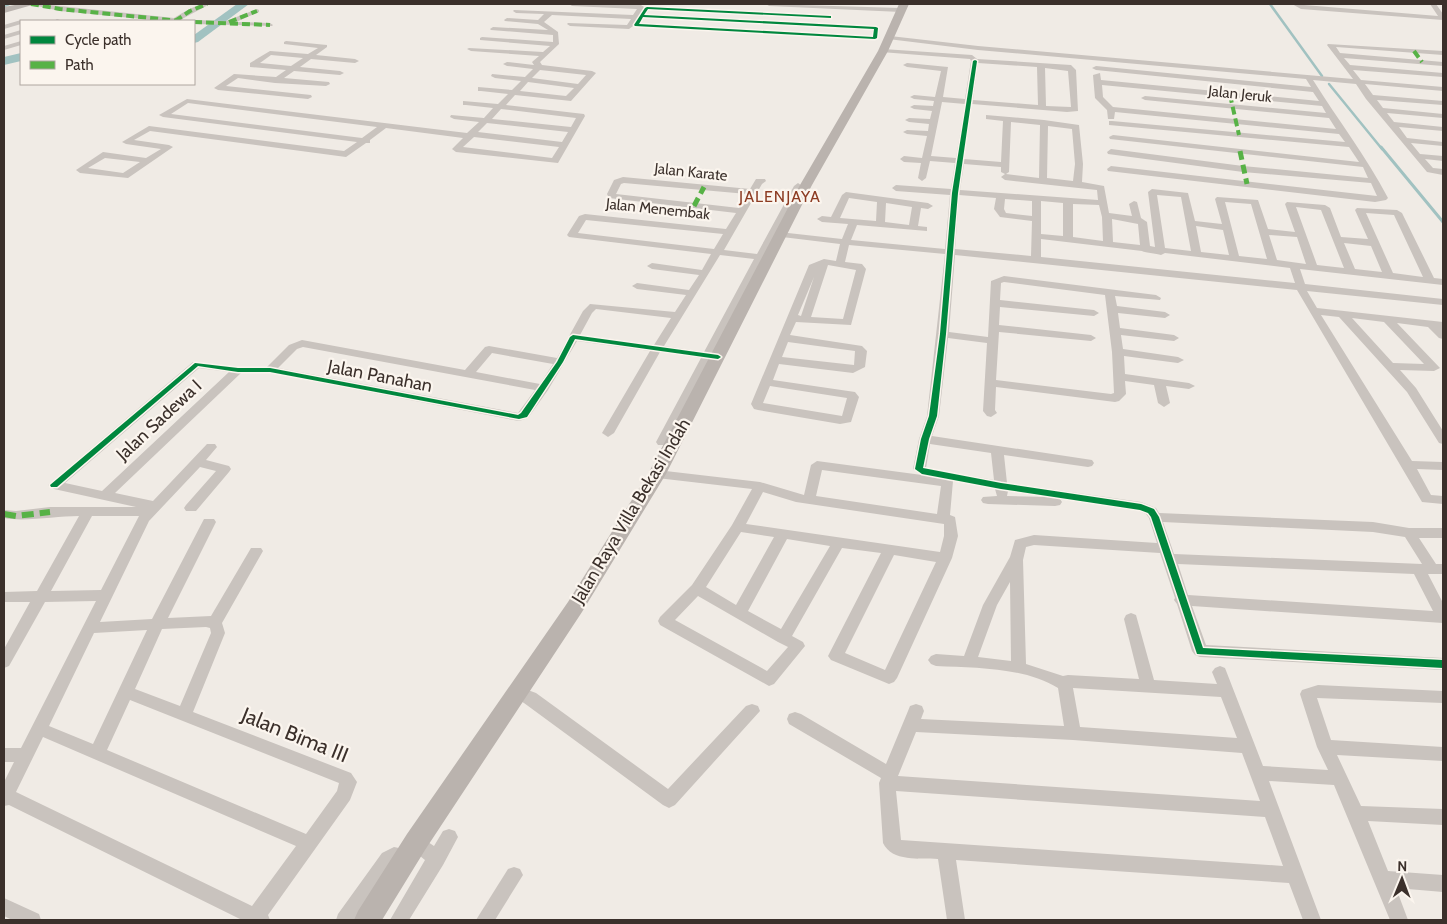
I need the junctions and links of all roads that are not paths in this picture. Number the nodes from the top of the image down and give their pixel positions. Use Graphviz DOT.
graph roads {
  1 [pos="32,4"];
  2 [pos="208,4"];
  3 [pos="571,4"];
  4 [pos="757,4"];
  5 [pos="761,4"];
  6 [pos="769,4"];
  7 [pos="1295,4"];
  8 [pos="1350,4"];
  9 [pos="1438,8"];
  10 [pos="901,9"];
  11 [pos="4,10"];
  12 [pos="516,10"];
  13 [pos="257,11"];
  14 [pos="551,12"];
  15 [pos="739,12"];
  16 [pos="563,13"];
  17 [pos="755,13"];
  18 [pos="1384,13"];
  19 [pos="770,14"];
  20 [pos="639,17"];
  21 [pos="830,17"];
  22 [pos="1443,18"];
  23 [pos="165,20"];
  24 [pos="176,20"];
  25 [pos="507,20"];
  26 [pos="735,21"];
  27 [pos="20,22"];
  28 [pos="195,22"];
  29 [pos="540,22"];
  30 [pos="224,23"];
  31 [pos="768,23"];
  32 [pos="570,24"];
  33 [pos="270,25"];
  34 [pos="4,28"];
  35 [pos="493,29"];
  36 [pos="732,30"];
  37 [pos="20,32"];
  38 [pos="765,32"];
  39 [pos="556,33"];
  40 [pos="4,37"];
  41 [pos="482,39"];
  42 [pos="286,42"];
  43 [pos="20,43"];
  44 [pos="556,44"];
  45 [pos="886,44"];
  46 [pos="4,48"];
  47 [pos="471,49"];
  48 [pos="1414,51"];
  49 [pos="1443,53"];
  50 [pos="545,54"];
  51 [pos="1337,55"];
  52 [pos="310,57"];
  53 [pos="1093,59"];
  54 [pos="355,61"];
  55 [pos="975,61"];
  56 [pos="1422,62"];
  57 [pos="507,64"];
  58 [pos="1443,64"];
  59 [pos="1041,65"];
  60 [pos="907,66"];
  61 [pos="539,67"];
  62 [pos="1346,67"];
  63 [pos="293,68"];
  64 [pos="1096,68"];
  65 [pos="340,73"];
  66 [pos="1443,75"];
  67 [pos="495,76"];
  68 [pos="1308,76"];
  69 [pos="1205,79"];
  70 [pos="277,80"];
  71 [pos="527,80"];
  72 [pos="1097,82"];
  73 [pos="1358,82"];
  74 [pos="326,84"];
  75 [pos="580,86"];
  76 [pos="1146,86"];
  77 [pos="480,89"];
  78 [pos="1443,89"];
  79 [pos="1316,90"];
  80 [pos="259,92"];
  81 [pos="1207,92"];
  82 [pos="513,93"];
  83 [pos="1230,95"];
  84 [pos="1369,96"];
  85 [pos="308,97"];
  86 [pos="914,97"];
  87 [pos="1145,98"];
  88 [pos="939,100"];
  89 [pos="969,102"];
  90 [pos="466,103"];
  91 [pos="1443,103"];
  92 [pos="1326,104"];
  93 [pos="499,106"];
  94 [pos="238,107"];
  95 [pos="914,107"];
  96 [pos="1233,107"];
  97 [pos="1042,108"];
  98 [pos="937,109"];
  99 [pos="1111,109"];
  100 [pos="1380,110"];
  101 [pos="1145,112"];
  102 [pos="454,116"];
  103 [pos="1332,116"];
  104 [pos="1443,116"];
  105 [pos="989,117"];
  106 [pos="1008,119"];
  107 [pos="485,120"];
  108 [pos="909,120"];
  109 [pos="1236,121"];
  110 [pos="216,122"];
  111 [pos="934,122"];
  112 [pos="1044,122"];
  113 [pos="1112,123"];
  114 [pos="1392,124"];
  115 [pos="385,125"];
  116 [pos="1443,129"];
  117 [pos="573,130"];
  118 [pos="907,132"];
  119 [pos="1342,132"];
  120 [pos="197,134"];
  121 [pos="932,134"];
  122 [pos="470,135"];
  123 [pos="1239,135"];
  124 [pos="1113,137"];
  125 [pos="1404,140"];
  126 [pos="367,141"];
  127 [pos="1443,144"];
  128 [pos="565,145"];
  129 [pos="1352,145"];
  130 [pos="1240,151"];
  131 [pos="1111,152"];
  132 [pos="1417,156"];
  133 [pos="904,158"];
  134 [pos="1443,158"];
  135 [pos="926,160"];
  136 [pos="148,161"];
  137 [pos="960,162"];
  138 [pos="1005,164"];
  139 [pos="1366,165"];
  140 [pos="1243,169"];
  141 [pos="1443,172"];
  142 [pos="922,178"];
  143 [pos="762,181"];
  144 [pos="1043,181"];
  145 [pos="1374,181"];
  146 [pos="1077,184"];
  147 [pos="1247,184"];
  148 [pos="798,186"];
  149 [pos="704,187"];
  150 [pos="896,188"];
  151 [pos="752,192"];
  152 [pos="955,193"];
  153 [pos="1001,195"];
  154 [pos="1037,198"];
  155 [pos="1068,200"];
  156 [pos="882,201"];
  157 [pos="1103,203"];
  158 [pos="1134,204"];
  159 [pos="917,205"];
  160 [pos="694,206"];
  161 [pos="928,206"];
  162 [pos="741,212"];
  163 [pos="1107,216"];
  164 [pos="822,219"];
  165 [pos="1036,219"];
  166 [pos="1137,220"];
  167 [pos="838,221"];
  168 [pos="854,222"];
  169 [pos="1191,223"];
  170 [pos="880,225"];
  171 [pos="913,228"];
  172 [pos="1227,228"];
  173 [pos="924,229"];
  174 [pos="1263,231"];
  175 [pos="730,232"];
  176 [pos="782,234"];
  177 [pos="1301,235"];
  178 [pos="1037,236"];
  179 [pos="1337,238"];
  180 [pos="1068,240"];
  181 [pos="845,243"];
  182 [pos="1374,243"];
  183 [pos="1108,244"];
  184 [pos="1146,250"];
  185 [pos="718,251"];
  186 [pos="951,251"];
  187 [pos="1161,252"];
  188 [pos="1197,255"];
  189 [pos="766,257"];
  190 [pos="1036,259"];
  191 [pos="1235,259"];
  192 [pos="824,262"];
  193 [pos="1273,263"];
  194 [pos="840,264"];
  195 [pos="652,266"];
  196 [pos="1294,266"];
  197 [pos="1313,268"];
  198 [pos="1351,272"];
  199 [pos="705,273"];
  200 [pos="1389,276"];
  201 [pos="1430,280"];
  202 [pos="1443,282"];
  203 [pos="637,286"];
  204 [pos="1301,287"];
  205 [pos="1108,292"];
  206 [pos="692,293"];
  207 [pos="1156,298"];
  208 [pos="1443,302"];
  209 [pos="995,303"];
  210 [pos="1112,309"];
  211 [pos="1315,311"];
  212 [pos="1094,312"];
  213 [pos="1342,314"];
  214 [pos="1165,315"];
  215 [pos="678,316"];
  216 [pos="792,318"];
  217 [pos="1386,318"];
  218 [pos="805,320"];
  219 [pos="1431,323"];
  220 [pos="1443,325"];
  221 [pos="993,328"];
  222 [pos="1115,331"];
  223 [pos="944,334"];
  224 [pos="1443,336"];
  225 [pos="573,337"];
  226 [pos="785,338"];
  227 [pos="1092,338"];
  228 [pos="1174,338"];
  229 [pos="992,341"];
  230 [pos="657,348"];
  231 [pos="1118,352"];
  232 [pos="713,356"];
  233 [pos="776,360"];
  234 [pos="1178,360"];
  235 [pos="560,362"];
  236 [pos="1390,366"];
  237 [pos="238,370"];
  238 [pos="270,370"];
  239 [pos="467,375"];
  240 [pos="1120,377"];
  241 [pos="766,382"];
  242 [pos="1159,382"];
  243 [pos="990,383"];
  244 [pos="1189,386"];
  245 [pos="544,388"];
  246 [pos="1164,403"];
  247 [pos="990,413"];
  248 [pos="1438,426"];
  249 [pos="608,434"];
  250 [pos="925,439"];
  251 [pos="1443,440"];
  252 [pos="662,442"];
  253 [pos="211,447"];
  254 [pos="997,449"];
  255 [pos="196,462"];
  256 [pos="1088,463"];
  257 [pos="1408,465"];
  258 [pos="1443,466"];
  259 [pos="657,474"];
  260 [pos="760,486"];
  261 [pos="1002,493"];
  262 [pos="105,495"];
  263 [pos="809,500"];
  264 [pos="988,500"];
  265 [pos="1443,500"];
  266 [pos="152,508"];
  267 [pos="191,508"];
  268 [pos="88,512"];
  269 [pos="4,514"];
  270 [pos="1155,517"];
  271 [pos="943,519"];
  272 [pos="209,522"];
  273 [pos="737,527"];
  274 [pos="1409,533"];
  275 [pos="1443,533"];
  276 [pos="783,534"];
  277 [pos="838,543"];
  278 [pos="256,551"];
  279 [pos="889,551"];
  280 [pos="1167,553"];
  281 [pos="945,558"];
  282 [pos="1016,560"];
  283 [pos="1431,569"];
  284 [pos="698,589"];
  285 [pos="106,595"];
  286 [pos="4,597"];
  287 [pos="40,597"];
  288 [pos="1181,600"];
  289 [pos="1442,611"];
  290 [pos="739,613"];
  291 [pos="1131,619"];
  292 [pos="215,623"];
  293 [pos="157,624"];
  294 [pos="89,628"];
  295 [pos="783,638"];
  296 [pos="9,646"];
  297 [pos="936,660"];
  298 [pos="4,662"];
  299 [pos="969,662"];
  300 [pos="1443,664"];
  301 [pos="1019,669"];
  302 [pos="1220,672"];
  303 [pos="1065,685"];
  304 [pos="1148,686"];
  305 [pos="1226,691"];
  306 [pos="126,692"];
  307 [pos="517,692"];
  308 [pos="1443,697"];
  309 [pos="752,711"];
  310 [pos="184,715"];
  311 [pos="795,720"];
  312 [pos="40,729"];
  313 [pos="1072,733"];
  314 [pos="1247,746"];
  315 [pos="1325,747"];
  316 [pos="97,754"];
  317 [pos="1443,754"];
  318 [pos="4,755"];
  319 [pos="26,755"];
  320 [pos="1257,773"];
  321 [pos="888,778"];
  322 [pos="1339,778"];
  323 [pos="5,797"];
  324 [pos="1272,810"];
  325 [pos="1356,813"];
  326 [pos="1443,817"];
  327 [pos="449,837"];
  328 [pos="308,843"];
  329 [pos="411,849"];
  330 [pos="946,851"];
  331 [pos="437,859"];
  332 [pos="514,875"];
  333 [pos="1295,875"];
  334 [pos="1382,879"];
  335 [pos="1443,883"];
  336 [pos="4,907"];
  337 [pos="256,919"];
  338 [pos="488,919"];
  339 [pos="1399,919"];
  340 [pos="32,920"];
  341 [pos="345,920"];
  342 [pos="367,920"];
  343 [pos="399,920"];
  344 [pos="956,920"];
  345 [pos="1312,920"];
  1 -- 11 [label="main road"];
  1 -- 23 [label="street"];
  2 -- 24 [label="street"];
  3 -- 16 [label="street"];
  3 -- 20 [label="street"];
  4 -- 17 [label="street"];
  5 -- 17 [label="street"];
  6 -- 10 [label="street"];
  7 -- 18 [label="street"];
  8 -- 18 [label="street"];
  9 -- 22 [label="street"];
  10 -- 45 [label="main road, Jalan Raya Villa Bekasi Indah"];
  12 -- 14 [label="street"];
  13 -- 30 [label="street"];
  14 -- 16 [label="street"];
  14 -- 29 [label="street"];
  15 -- 17 [label="street"];
  15 -- 20 [label="street"];
  15 -- 26 [label="street"];
  16 -- 20 [label="street"];
  17 -- 19 [label="street"];
  18 -- 22 [label="street"];
  19 -- 21 [label="street"];
  19 -- 31 [label="street"];
  20 -- 26 [label="street"];
  20 -- 32 [label="street"];
  20 -- 36 [label="street"];
  25 -- 29 [label="street"];
  26 -- 31 [label="street"];
  26 -- 36 [label="street"];
  27 -- 34 [label="street"];
  28 -- 30 [label="street"];
  29 -- 39 [label="street"];
  30 -- 33 [label="street"];
  31 -- 38 [label="street"];
  31 -- 38 [label="street"];
  35 -- 39 [label="street"];
  36 -- 38 [label="street"];
  37 -- 40 [label="street"];
  39 -- 44 [label="street"];
  41 -- 44 [label="street"];
  42 -- 52 [label="street"];
  43 -- 46 [label="street"];
  44 -- 50 [label="street"];
  45 -- 53 [label="street"];
  45 -- 55 [label="street"];
  45 -- 176 [label="main road, Jalan Raya Villa Bekasi Indah"];
  47 -- 50 [label="street"];
  48 -- 49 [label="street"];
  48 -- 51 [label="street"];
  48 -- 56 [label="street"];
  50 -- 61 [label="street"];
  51 -- 56 [label="street"];
  51 -- 62 [label="street"];
  52 -- 54 [label="street"];
  52 -- 63 [label="street"];
  52 -- 63 [label="street"];
  53 -- 64 [label="street"];
  53 -- 68 [label="street"];
  55 -- 59 [label="street"];
  55 -- 89 [label="street"];
  56 -- 58 [label="street"];
  57 -- 61 [label="street"];
  59 -- 97 [label="street"];
  59 -- 97 [label="street"];
  60 -- 88 [label="street"];
  61 -- 71 [label="street"];
  61 -- 75 [label="street"];
  62 -- 66 [label="street"];
  62 -- 73 [label="street"];
  63 -- 65 [label="street"];
  63 -- 70 [label="street"];
  64 -- 69 [label="street"];
  64 -- 72 [label="street"];
  67 -- 71 [label="street"];
  68 -- 73 [label="street"];
  68 -- 79 [label="street"];
  69 -- 79 [label="street"];
  69 -- 81 [label="street"];
  70 -- 74 [label="street"];
  70 -- 80 [label="street"];
  70 -- 80 [label="street"];
  71 -- 75 [label="street"];
  71 -- 82 [label="street"];
  72 -- 76 [label="street"];
  72 -- 99 [label="street"];
  73 -- 78 [label="street"];
  73 -- 84 [label="street"];
  75 -- 82 [label="street"];
  76 -- 81 [label="street"];
  76 -- 87 [label="street"];
  77 -- 82 [label="street"];
  79 -- 92 [label="street"];
  80 -- 85 [label="street"];
  80 -- 94 [label="street"];
  81 -- 83 [label="street"];
  82 -- 93 [label="street"];
  83 -- 92 [label="street"];
  83 -- 96 [label="street"];
  84 -- 91 [label="street"];
  84 -- 100 [label="street"];
  86 -- 88 [label="street"];
  87 -- 96 [label="street, Jalan Jeruk"];
  87 -- 101 [label="street"];
  88 -- 89 [label="street"];
  88 -- 98 [label="street"];
  89 -- 97 [label="street"];
  89 -- 137 [label="street"];
  90 -- 93 [label="street"];
  92 -- 103 [label="street"];
  93 -- 107 [label="street"];
  93 -- 117 [label="street"];
  94 -- 110 [label="street"];
  94 -- 110 [label="street"];
  94 -- 115 [label="street"];
  95 -- 98 [label="street"];
  96 -- 103 [label="street, Jalan Jeruk"];
  96 -- 109 [label="street"];
  98 -- 111 [label="street"];
  99 -- 101 [label="street"];
  99 -- 113 [label="street"];
  100 -- 104 [label="street"];
  100 -- 114 [label="street"];
  101 -- 109 [label="street"];
  102 -- 107 [label="street"];
  103 -- 119 [label="street"];
  105 -- 106 [label="street"];
  106 -- 112 [label="street"];
  106 -- 138 [label="street"];
  107 -- 117 [label="street"];
  107 -- 122 [label="street"];
  108 -- 111 [label="street"];
  109 -- 119 [label="street"];
  109 -- 123 [label="street"];
  110 -- 120 [label="street"];
  110 -- 126 [label="street"];
  111 -- 121 [label="street"];
  112 -- 144 [label="street"];
  112 -- 146 [label="street"];
  113 -- 123 [label="street"];
  113 -- 124 [label="street"];
  114 -- 116 [label="street"];
  114 -- 125 [label="street"];
  115 -- 122 [label="street"];
  115 -- 126 [label="street"];
  117 -- 128 [label="street"];
  118 -- 121 [label="street"];
  119 -- 129 [label="street"];
  120 -- 126 [label="street"];
  120 -- 136 [label="street"];
  121 -- 135 [label="street"];
  122 -- 128 [label="street"];
  122 -- 128 [label="street"];
  123 -- 129 [label="street"];
  124 -- 130 [label="street"];
  124 -- 131 [label="street"];
  125 -- 127 [label="street"];
  125 -- 132 [label="street"];
  129 -- 139 [label="street"];
  130 -- 139 [label="street"];
  130 -- 140 [label="street"];
  131 -- 140 [label="street"];
  131 -- 147 [label="street"];
  132 -- 134 [label="street"];
  132 -- 141 [label="street"];
  133 -- 135 [label="street"];
  135 -- 137 [label="street"];
  135 -- 142 [label="street"];
  136 -- 136 [label="street"];
  137 -- 138 [label="street"];
  137 -- 152 [label="street"];
  138 -- 144 [label="street"];
  139 -- 145 [label="street"];
  140 -- 145 [label="street"];
  140 -- 147 [label="street"];
  143 -- 151 [label="street"];
  144 -- 146 [label="street"];
  145 -- 147 [label="street"];
  146 -- 157 [label="street"];
  148 -- 189 [label="street"];
  149 -- 151 [label="street, Jalan Karate"];
  149 -- 160 [label="street"];
  149 -- 160 [label="street, Jalan Karate"];
  150 -- 152 [label="street"];
  151 -- 162 [label="street"];
  152 -- 153 [label="street"];
  152 -- 186 [label="street"];
  153 -- 154 [label="street"];
  153 -- 165 [label="street"];
  154 -- 155 [label="street"];
  154 -- 165 [label="street"];
  155 -- 157 [label="street"];
  155 -- 180 [label="street"];
  156 -- 159 [label="street"];
  156 -- 167 [label="street"];
  156 -- 170 [label="street"];
  157 -- 163 [label="street"];
  158 -- 166 [label="street"];
  159 -- 161 [label="street"];
  159 -- 171 [label="street"];
  160 -- 162 [label="street"];
  162 -- 175 [label="street"];
  163 -- 166 [label="street"];
  163 -- 183 [label="street"];
  164 -- 167 [label="street"];
  165 -- 178 [label="street"];
  166 -- 184 [label="street"];
  167 -- 168 [label="street"];
  168 -- 170 [label="street"];
  168 -- 181 [label="street"];
  169 -- 172 [label="street"];
  169 -- 187 [label="street"];
  169 -- 188 [label="street"];
  170 -- 171 [label="street"];
  171 -- 173 [label="street"];
  172 -- 174 [label="street"];
  172 -- 191 [label="street"];
  174 -- 177 [label="street"];
  174 -- 193 [label="street"];
  175 -- 185 [label="street"];
  175 -- 185 [label="street, Jalan Menembak"];
  176 -- 181 [label="street"];
  176 -- 189 [label="main road, Jalan Raya Villa Bekasi Indah"];
  177 -- 179 [label="street"];
  177 -- 197 [label="street"];
  178 -- 180 [label="street"];
  178 -- 190 [label="street"];
  179 -- 182 [label="street"];
  179 -- 198 [label="street"];
  180 -- 183 [label="street"];
  181 -- 186 [label="street"];
  181 -- 194 [label="street"];
  182 -- 200 [label="street"];
  182 -- 201 [label="street"];
  183 -- 184 [label="street"];
  184 -- 187 [label="street"];
  185 -- 189 [label="street"];
  185 -- 199 [label="street"];
  186 -- 190 [label="street"];
  186 -- 223 [label="street"];
  187 -- 188 [label="street"];
  188 -- 191 [label="street"];
  189 -- 232 [label="main road, Jalan Raya Villa Bekasi Indah"];
  190 -- 204 [label="street"];
  191 -- 193 [label="street"];
  192 -- 194 [label="street"];
  192 -- 216 [label="street"];
  192 -- 218 [label="street"];
  193 -- 196 [label="street"];
  194 -- 218 [label="street"];
  195 -- 199 [label="street"];
  196 -- 197 [label="street"];
  196 -- 204 [label="street"];
  197 -- 198 [label="street"];
  198 -- 200 [label="street"];
  199 -- 206 [label="street"];
  200 -- 201 [label="street"];
  201 -- 202 [label="street"];
  203 -- 206 [label="street"];
  204 -- 208 [label="street"];
  204 -- 211 [label="street"];
  205 -- 207 [label="street"];
  205 -- 209 [label="street"];
  205 -- 210 [label="street"];
  206 -- 215 [label="street"];
  209 -- 212 [label="street"];
  209 -- 221 [label="street"];
  210 -- 214 [label="street"];
  210 -- 222 [label="street"];
  211 -- 213 [label="street"];
  211 -- 257 [label="street"];
  213 -- 217 [label="street"];
  213 -- 236 [label="street"];
  215 -- 225 [label="street"];
  215 -- 230 [label="street"];
  216 -- 218 [label="street"];
  216 -- 226 [label="street"];
  217 -- 219 [label="street"];
  217 -- 236 [label="street"];
  219 -- 220 [label="street"];
  219 -- 224 [label="street"];
  221 -- 227 [label="street"];
  221 -- 229 [label="street"];
  222 -- 228 [label="street"];
  222 -- 231 [label="street"];
  223 -- 229 [label="street"];
  223 -- 250 [label="street"];
  225 -- 230 [label="street"];
  225 -- 235 [label="street"];
  226 -- 233 [label="street"];
  226 -- 233 [label="street"];
  229 -- 243 [label="street"];
  230 -- 232 [label="street"];
  230 -- 249 [label="street"];
  231 -- 234 [label="street"];
  231 -- 240 [label="street"];
  232 -- 252 [label="street"];
  232 -- 259 [label="main road, Jalan Raya Villa Bekasi Indah"];
  233 -- 241 [label="street"];
  235 -- 239 [label="street"];
  235 -- 245 [label="street"];
  236 -- 248 [label="street"];
  237 -- 238 [label="street, Jalan Panahan"];
  237 -- 262 [label="street, Jalan Sadewa I"];
  237 -- 262 [label="street, Jalan Panahan"];
  238 -- 239 [label="street"];
  238 -- 245 [label="street, Jalan Panahan"];
  239 -- 245 [label="street"];
  240 -- 242 [label="street"];
  240 -- 243 [label="street"];
  241 -- 241 [label="street"];
  242 -- 244 [label="street"];
  242 -- 246 [label="street"];
  243 -- 247 [label="street"];
  248 -- 251 [label="street"];
  250 -- 254 [label="street"];
  250 -- 261 [label="street"];
  253 -- 255 [label="street"];
  254 -- 256 [label="street"];
  254 -- 261 [label="street"];
  255 -- 266 [label="street"];
  255 -- 267 [label="street"];
  257 -- 258 [label="street"];
  257 -- 265 [label="street"];
  259 -- 260 [label="street"];
  259 -- 307 [label="main road, Jalan Raya Villa Bekasi Indah"];
  260 -- 263 [label="street"];
  260 -- 273 [label="street"];
  261 -- 264 [label="street"];
  261 -- 270 [label="street"];
  262 -- 266 [label="street"];
  263 -- 271 [label="street"];
  263 -- 271 [label="street"];
  266 -- 268 [label="street"];
  266 -- 285 [label="street"];
  268 -- 269 [label="street"];
  268 -- 287 [label="street"];
  270 -- 274 [label="street"];
  270 -- 280 [label="street"];
  271 -- 281 [label="street"];
  272 -- 293 [label="street"];
  273 -- 276 [label="street"];
  273 -- 284 [label="street"];
  274 -- 275 [label="street"];
  274 -- 283 [label="street"];
  276 -- 277 [label="street"];
  276 -- 290 [label="street"];
  277 -- 279 [label="street"];
  277 -- 295 [label="street"];
  278 -- 292 [label="street"];
  279 -- 281 [label="street"];
  279 -- 281 [label="street"];
  280 -- 282 [label="street"];
  280 -- 283 [label="street"];
  280 -- 288 [label="street"];
  282 -- 299 [label="street"];
  282 -- 301 [label="street"];
  283 -- 289 [label="street"];
  284 -- 290 [label="street"];
  284 -- 295 [label="street"];
  285 -- 287 [label="street"];
  285 -- 294 [label="street"];
  286 -- 287 [label="street"];
  287 -- 296 [label="street"];
  288 -- 289 [label="street"];
  288 -- 300 [label="street"];
  290 -- 295 [label="street"];
  291 -- 304 [label="street"];
  292 -- 293 [label="street"];
  292 -- 310 [label="street"];
  293 -- 294 [label="street"];
  293 -- 306 [label="street"];
  294 -- 312 [label="street"];
  296 -- 298 [label="street"];
  297 -- 299 [label="street"];
  299 -- 301 [label="street"];
  301 -- 303 [label="street"];
  302 -- 305 [label="street"];
  303 -- 304 [label="street"];
  303 -- 313 [label="street"];
  304 -- 305 [label="street"];
  305 -- 314 [label="street"];
  306 -- 310 [label="street, Jalan Bima III"];
  306 -- 316 [label="street"];
  307 -- 309 [label="street"];
  307 -- 329 [label="main road, Jalan Raya Villa Bekasi Indah"];
  308 -- 315 [label="street"];
  310 -- 328 [label="street, Jalan Bima III"];
  311 -- 321 [label="street"];
  312 -- 316 [label="street"];
  312 -- 319 [label="street"];
  313 -- 314 [label="street"];
  313 -- 321 [label="street"];
  314 -- 320 [label="street"];
  315 -- 317 [label="street"];
  315 -- 322 [label="street"];
  316 -- 328 [label="street"];
  318 -- 319 [label="street"];
  319 -- 323 [label="street"];
  320 -- 322 [label="street"];
  320 -- 324 [label="street"];
  321 -- 324 [label="street"];
  321 -- 330 [label="street"];
  322 -- 325 [label="street"];
  323 -- 337 [label="street"];
  324 -- 333 [label="street"];
  325 -- 326 [label="street"];
  325 -- 334 [label="street"];
  327 -- 331 [label="street"];
  328 -- 337 [label="street, Jalan Bima III"];
  329 -- 331 [label="street"];
  329 -- 341 [label="street"];
  329 -- 342 [label="main road, Jalan Raya Villa Bekasi Indah"];
  330 -- 333 [label="street"];
  330 -- 344 [label="street"];
  331 -- 343 [label="street"];
  332 -- 338 [label="street"];
  333 -- 345 [label="street"];
  334 -- 335 [label="street"];
  334 -- 339 [label="street"];
  336 -- 340 [label="street"];
}
